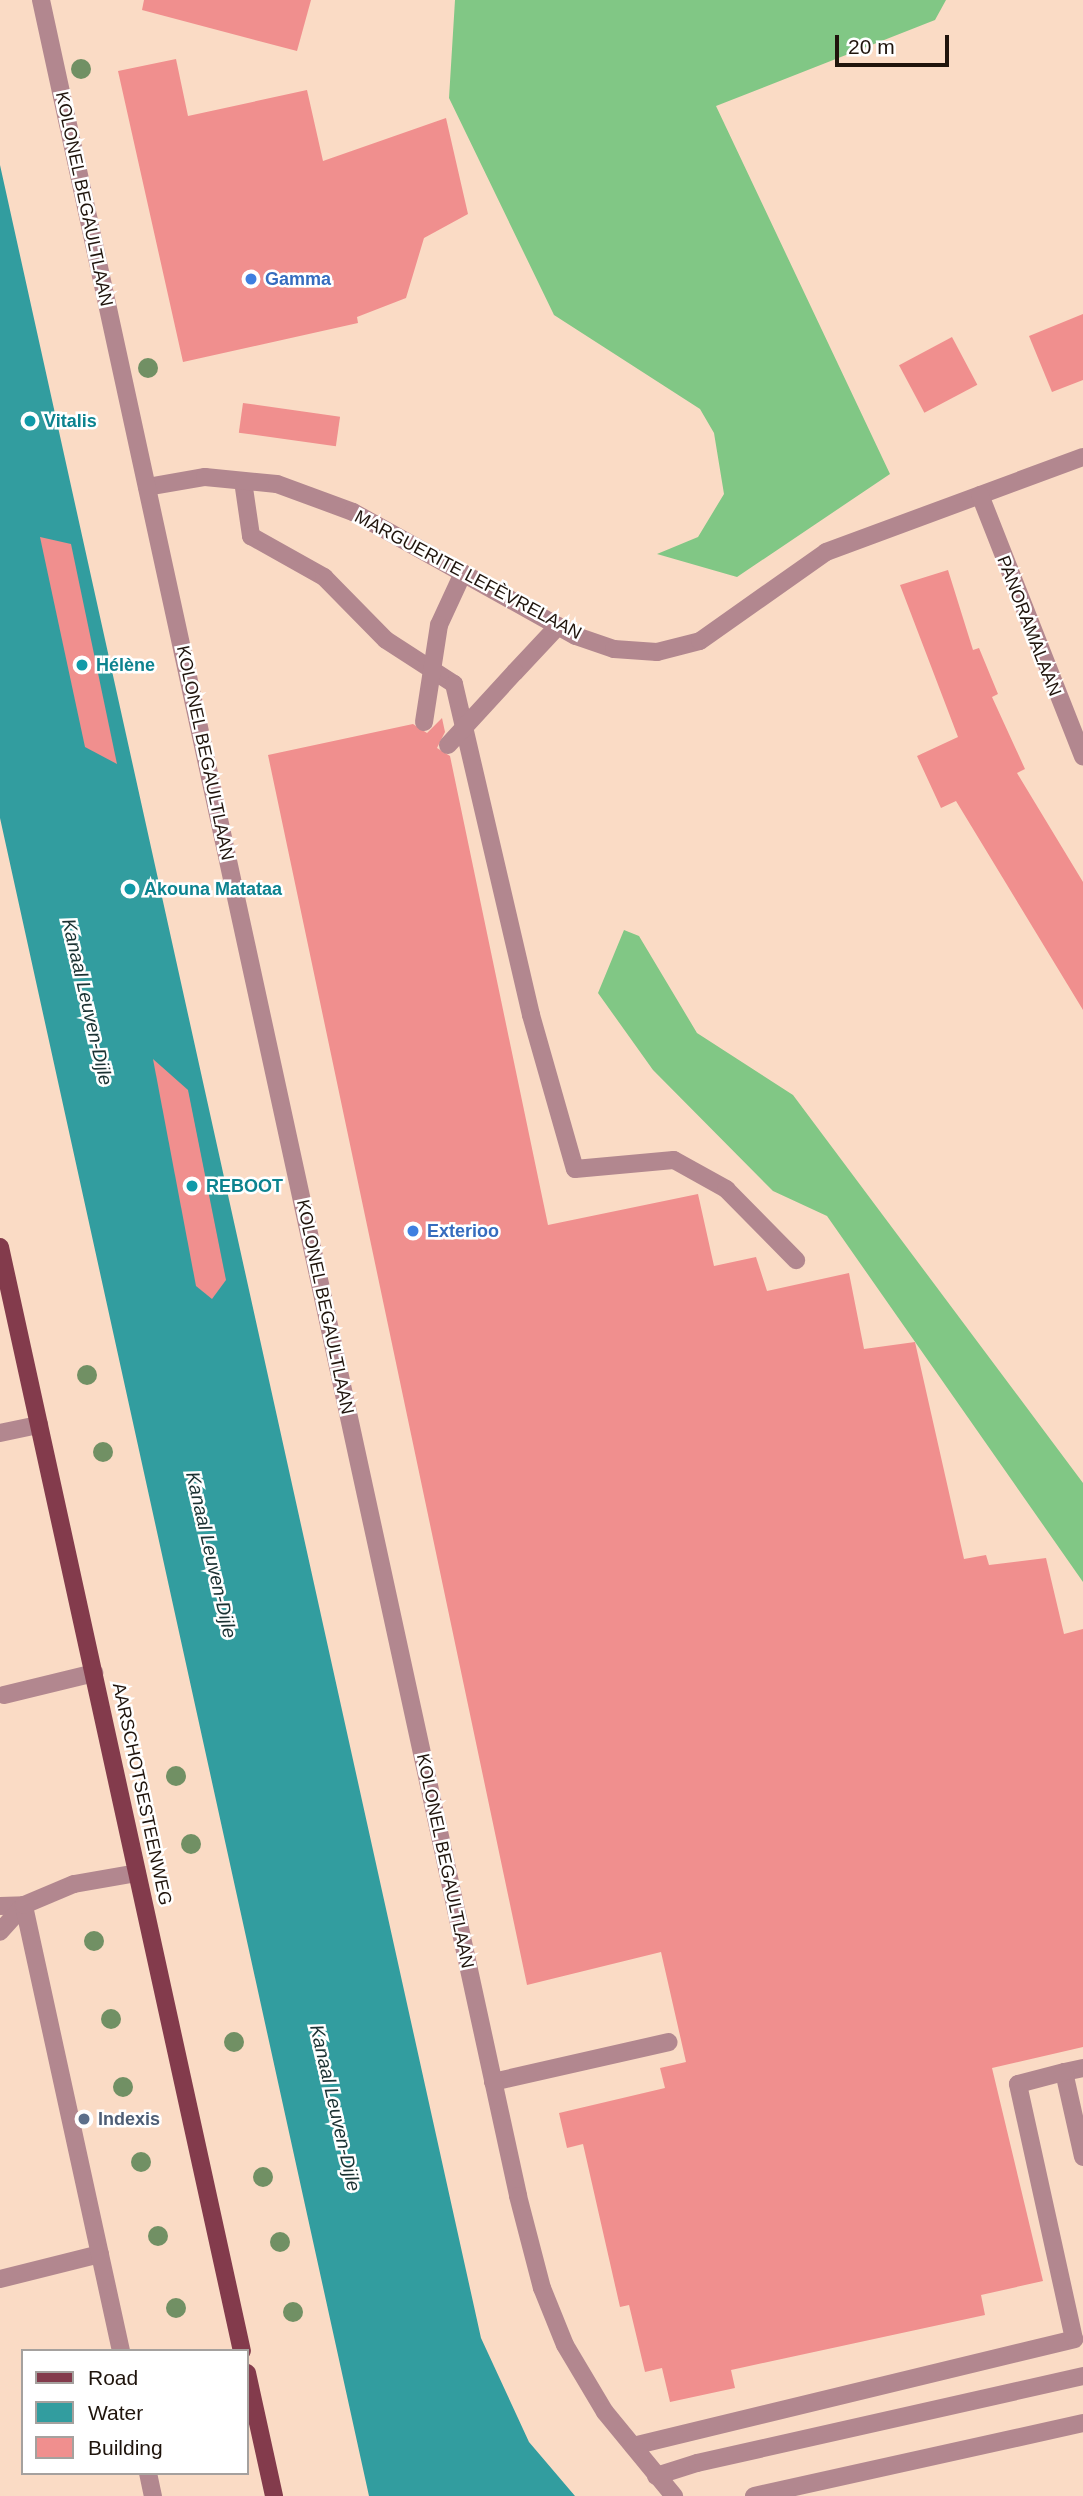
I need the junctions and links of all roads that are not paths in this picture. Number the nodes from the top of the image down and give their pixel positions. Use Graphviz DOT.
graph roads {
  1 [pos="41,0"];
  2 [pos="1083,457"];
  3 [pos="243,481"];
  4 [pos="147,487"];
  5 [pos="980,495"];
  6 [pos="463,573"];
  7 [pos="558,626"];
  8 [pos="424,722"];
  9 [pos="448,745"];
  10 [pos="1083,755"];
  11 [pos="0,1247"];
  12 [pos="796,1260"];
  13 [pos="39,1425"];
  14 [pos="0,1433"];
  15 [pos="94,1673"];
  16 [pos="4,1695"];
  17 [pos="137,1872"];
  18 [pos="24,1905"];
  19 [pos="0,1906"];
  20 [pos="0,1932"];
  21 [pos="669,2042"];
  22 [pos="1083,2067"];
  23 [pos="1064,2072"];
  24 [pos="493,2082"];
  25 [pos="1077,2103"];
  26 [pos="1083,2157"];
  27 [pos="100,2254"];
  28 [pos="0,2279"];
  29 [pos="121,2349"];
  30 [pos="242,2349"];
  31 [pos="1083,2376"];
  32 [pos="248,2378"];
  33 [pos="1083,2423"];
  34 [pos="632,2446"];
  35 [pos="148,2475"];
  36 [pos="656,2476"];
  37 [pos="153,2496"];
  38 [pos="274,2496"];
  39 [pos="674,2496"];
  40 [pos="754,2496"];
  1 -- 4 [label="street, KOLONEL BEGAULTLAAN"];
  2 -- 5 [label="street, MARGUERITE LEFÈVRELAAN"];
  3 -- 4 [label="street, MARGUERITE LEFÈVRELAAN"];
  3 -- 6 [label="street, MARGUERITE LEFÈVRELAAN"];
  3 -- 12 [label="street"];
  4 -- 24 [label="street, KOLONEL BEGAULTLAAN"];
  5 -- 7 [label="street, MARGUERITE LEFÈVRELAAN"];
  5 -- 10 [label="street, PANORAMALAAN"];
  6 -- 7 [label="street, MARGUERITE LEFÈVRELAAN"];
  6 -- 8 [label="street, bridge"];
  7 -- 9 [label="street, bridge"];
  11 -- 13 [label="main road, AARSCHOTSESTEENWEG"];
  13 -- 14 [label="street"];
  13 -- 15 [label="main road, AARSCHOTSESTEENWEG"];
  15 -- 16 [label="street"];
  15 -- 17 [label="main road, AARSCHOTSESTEENWEG"];
  17 -- 18 [label="street"];
  17 -- 30 [label="main road, AARSCHOTSESTEENWEG"];
  18 -- 19 [label="street"];
  18 -- 20 [label="street"];
  18 -- 27 [label="street"];
  21 -- 24 [label="street"];
  22 -- 23 [label="street"];
  23 -- 25 [label="street"];
  23 -- 34 [label="street"];
  24 -- 34 [label="street, KOLONEL BEGAULTLAAN"];
  25 -- 26 [label="street"];
  27 -- 28 [label="street"];
  27 -- 29 [label="street"];
  31 -- 36 [label="street"];
  32 -- 38 [label="main road"];
  33 -- 40 [label="street"];
  34 -- 36 [label="street, KOLONEL BEGAULTLAAN"];
  35 -- 37 [label="street"];
  36 -- 39 [label="street, KOLONEL BEGAULTLAAN"];
}
